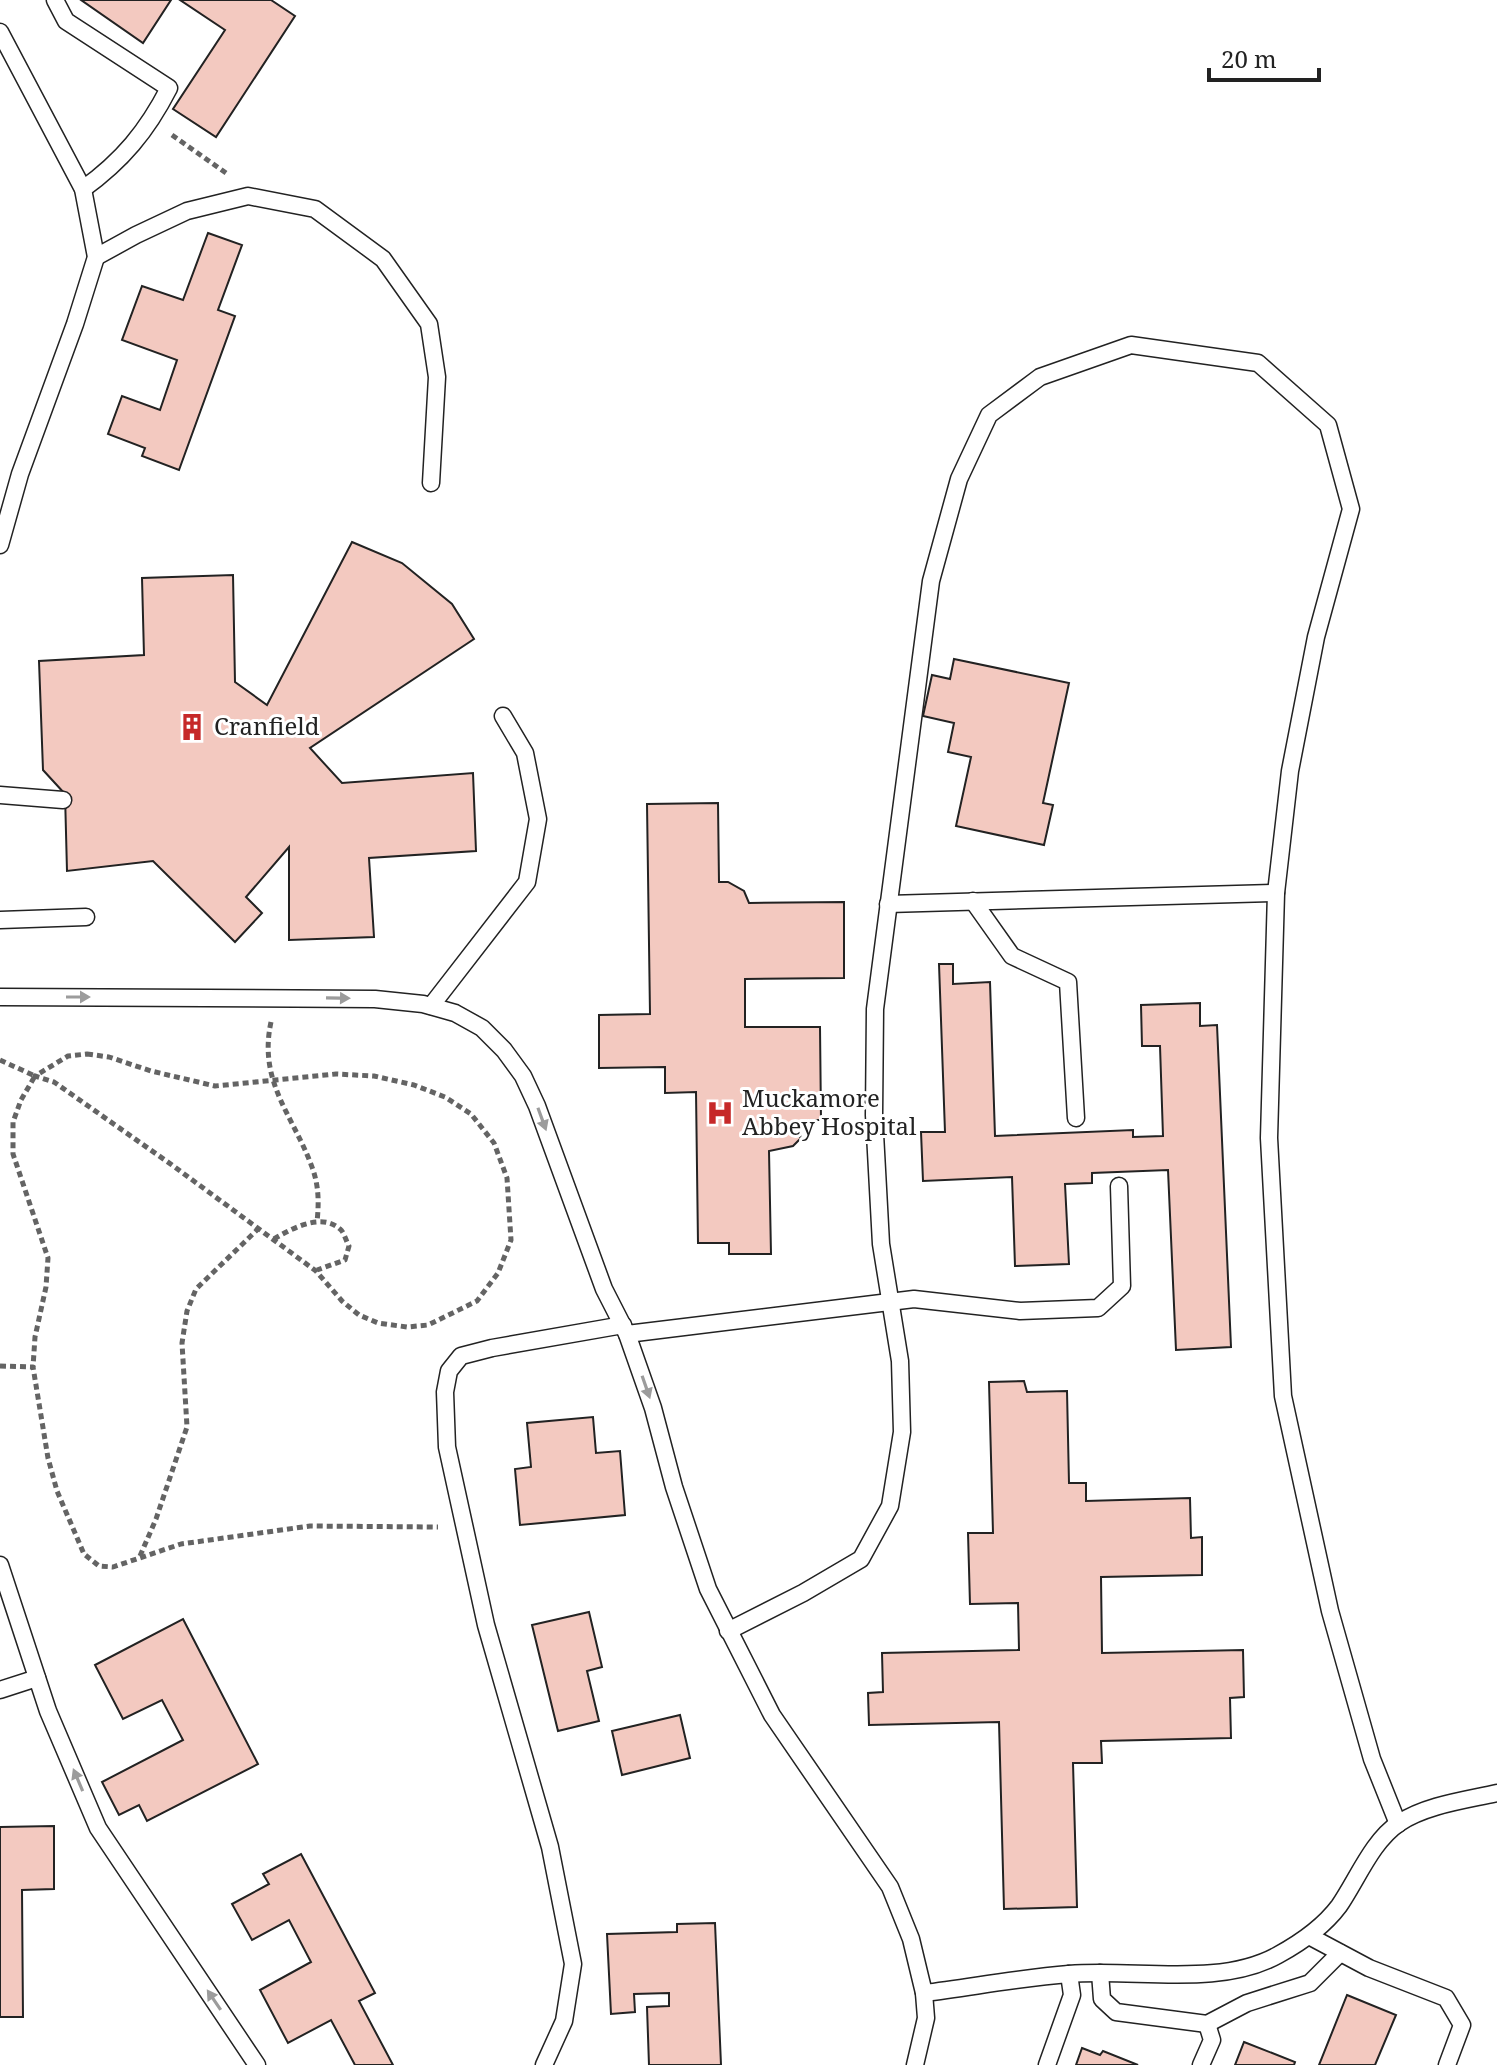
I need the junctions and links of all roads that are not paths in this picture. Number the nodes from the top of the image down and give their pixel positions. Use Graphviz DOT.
graph roads {
  1 [pos="55,0"];
  2 [pos="0,32"];
  3 [pos="83,189"];
  4 [pos="96,257"];
  5 [pos="431,483"];
  6 [pos="0,545"];
  7 [pos="503,716"];
  8 [pos="0,795"];
  9 [pos="63,800"];
  10 [pos="1276,893"];
  11 [pos="973,901"];
  12 [pos="888,904"];
  13 [pos="86,917"];
  14 [pos="0,920"];
  15 [pos="0,997"];
  16 [pos="431,1006"];
  17 [pos="1076,1118"];
  18 [pos="1119,1186"];
  19 [pos="891,1304"];
  20 [pos="625,1330"];
  21 [pos="0,1565"];
  22 [pos="728,1631"];
  23 [pos="37,1678"];
  24 [pos="0,1690"];
  25 [pos="1497,1793"];
  26 [pos="1398,1824"];
  27 [pos="1309,1936"];
  28 [pos="1340,1953"];
  29 [pos="1100,1973"];
  30 [pos="1069,1974"];
  31 [pos="924,1993"];
  32 [pos="1207,2024"];
  33 [pos="257,2065"];
  34 [pos="544,2065"];
  35 [pos="915,2065"];
  36 [pos="1047,2065"];
  37 [pos="1201,2065"];
  38 [pos="1447,2065"];
  1 -- 3 [label="lane"];
  2 -- 3 [label="lane"];
  3 -- 4 [label="lane"];
  4 -- 5 [label="lane"];
  4 -- 6 [label="lane"];
  7 -- 16 [label="lane"];
  8 -- 9 [label="lane"];
  10 -- 11 [label="lane"];
  10 -- 12 [label="lane"];
  10 -- 26 [label="lane"];
  11 -- 12 [label="lane"];
  11 -- 17 [label="lane"];
  12 -- 19 [label="lane"];
  13 -- 14 [label="lane"];
  15 -- 16 [label="lane, one-way"];
  16 -- 20 [label="lane, one-way"];
  18 -- 19 [label="lane"];
  19 -- 20 [label="lane"];
  19 -- 22 [label="lane"];
  20 -- 22 [label="lane, one-way"];
  20 -- 34 [label="lane"];
  21 -- 23 [label="lane"];
  22 -- 31 [label="lane"];
  23 -- 24 [label="lane"];
  33 -- 23 [label="lane, one-way"];
  25 -- 26 [label="lane"];
  26 -- 27 [label="lane"];
  27 -- 28 [label="lane"];
  27 -- 29 [label="lane"];
  28 -- 32 [label="lane"];
  28 -- 38 [label="lane"];
  29 -- 30 [label="lane"];
  29 -- 32 [label="lane"];
  30 -- 31 [label="lane"];
  30 -- 36 [label="lane"];
  31 -- 35 [label="lane"];
  32 -- 37 [label="lane"];
}
